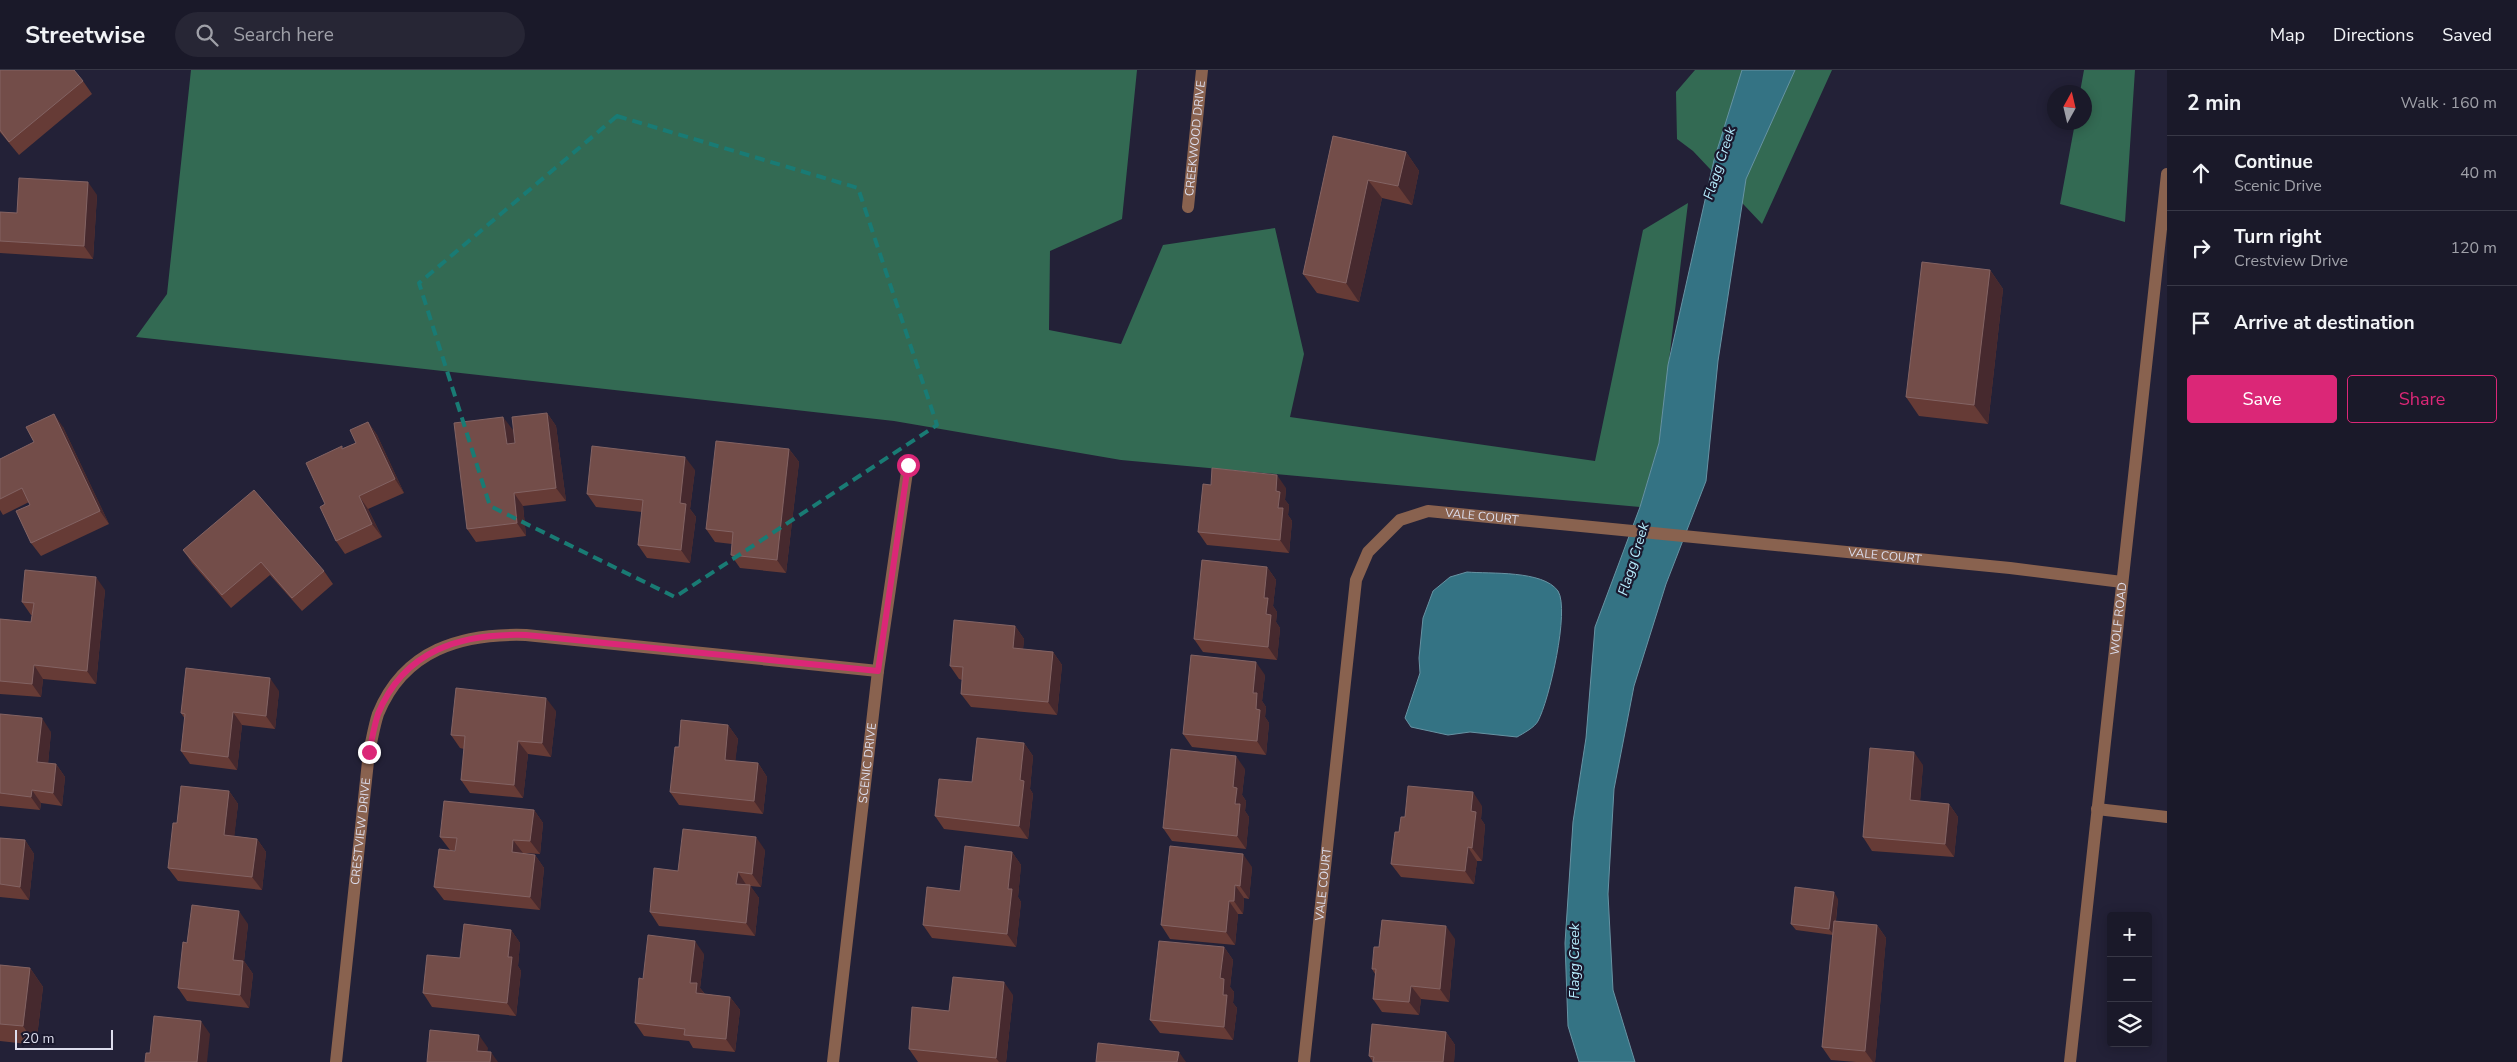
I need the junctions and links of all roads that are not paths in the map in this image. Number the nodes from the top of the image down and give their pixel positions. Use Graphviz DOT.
graph roads {
  1 [pos="1202,70"];
  2 [pos="2167,174"];
  3 [pos="1188,207"];
  4 [pos="2165,214"];
  5 [pos="908,465"];
  6 [pos="2122,582"];
  7 [pos="878,671"];
  8 [pos="2097,809"];
  9 [pos="2167,817"];
  10 [pos="336,1062"];
  11 [pos="833,1062"];
  12 [pos="1304,1062"];
  13 [pos="2070,1062"];
  1 -- 3 [label="street, CREEKWOOD DRIVE"];
  2 -- 4 [label="street, WOLF ROAD"];
  4 -- 6 [label="street, WOLF ROAD"];
  5 -- 7 [label="street, SCENIC DRIVE"];
  6 -- 8 [label="street, WOLF ROAD"];
  6 -- 12 [label="street, VALE COURT"];
  7 -- 10 [label="street, CRESTVIEW DRIVE"];
  7 -- 11 [label="street, SCENIC DRIVE"];
  8 -- 9 [label="street"];
  8 -- 13 [label="street, WOLF ROAD"];
}
